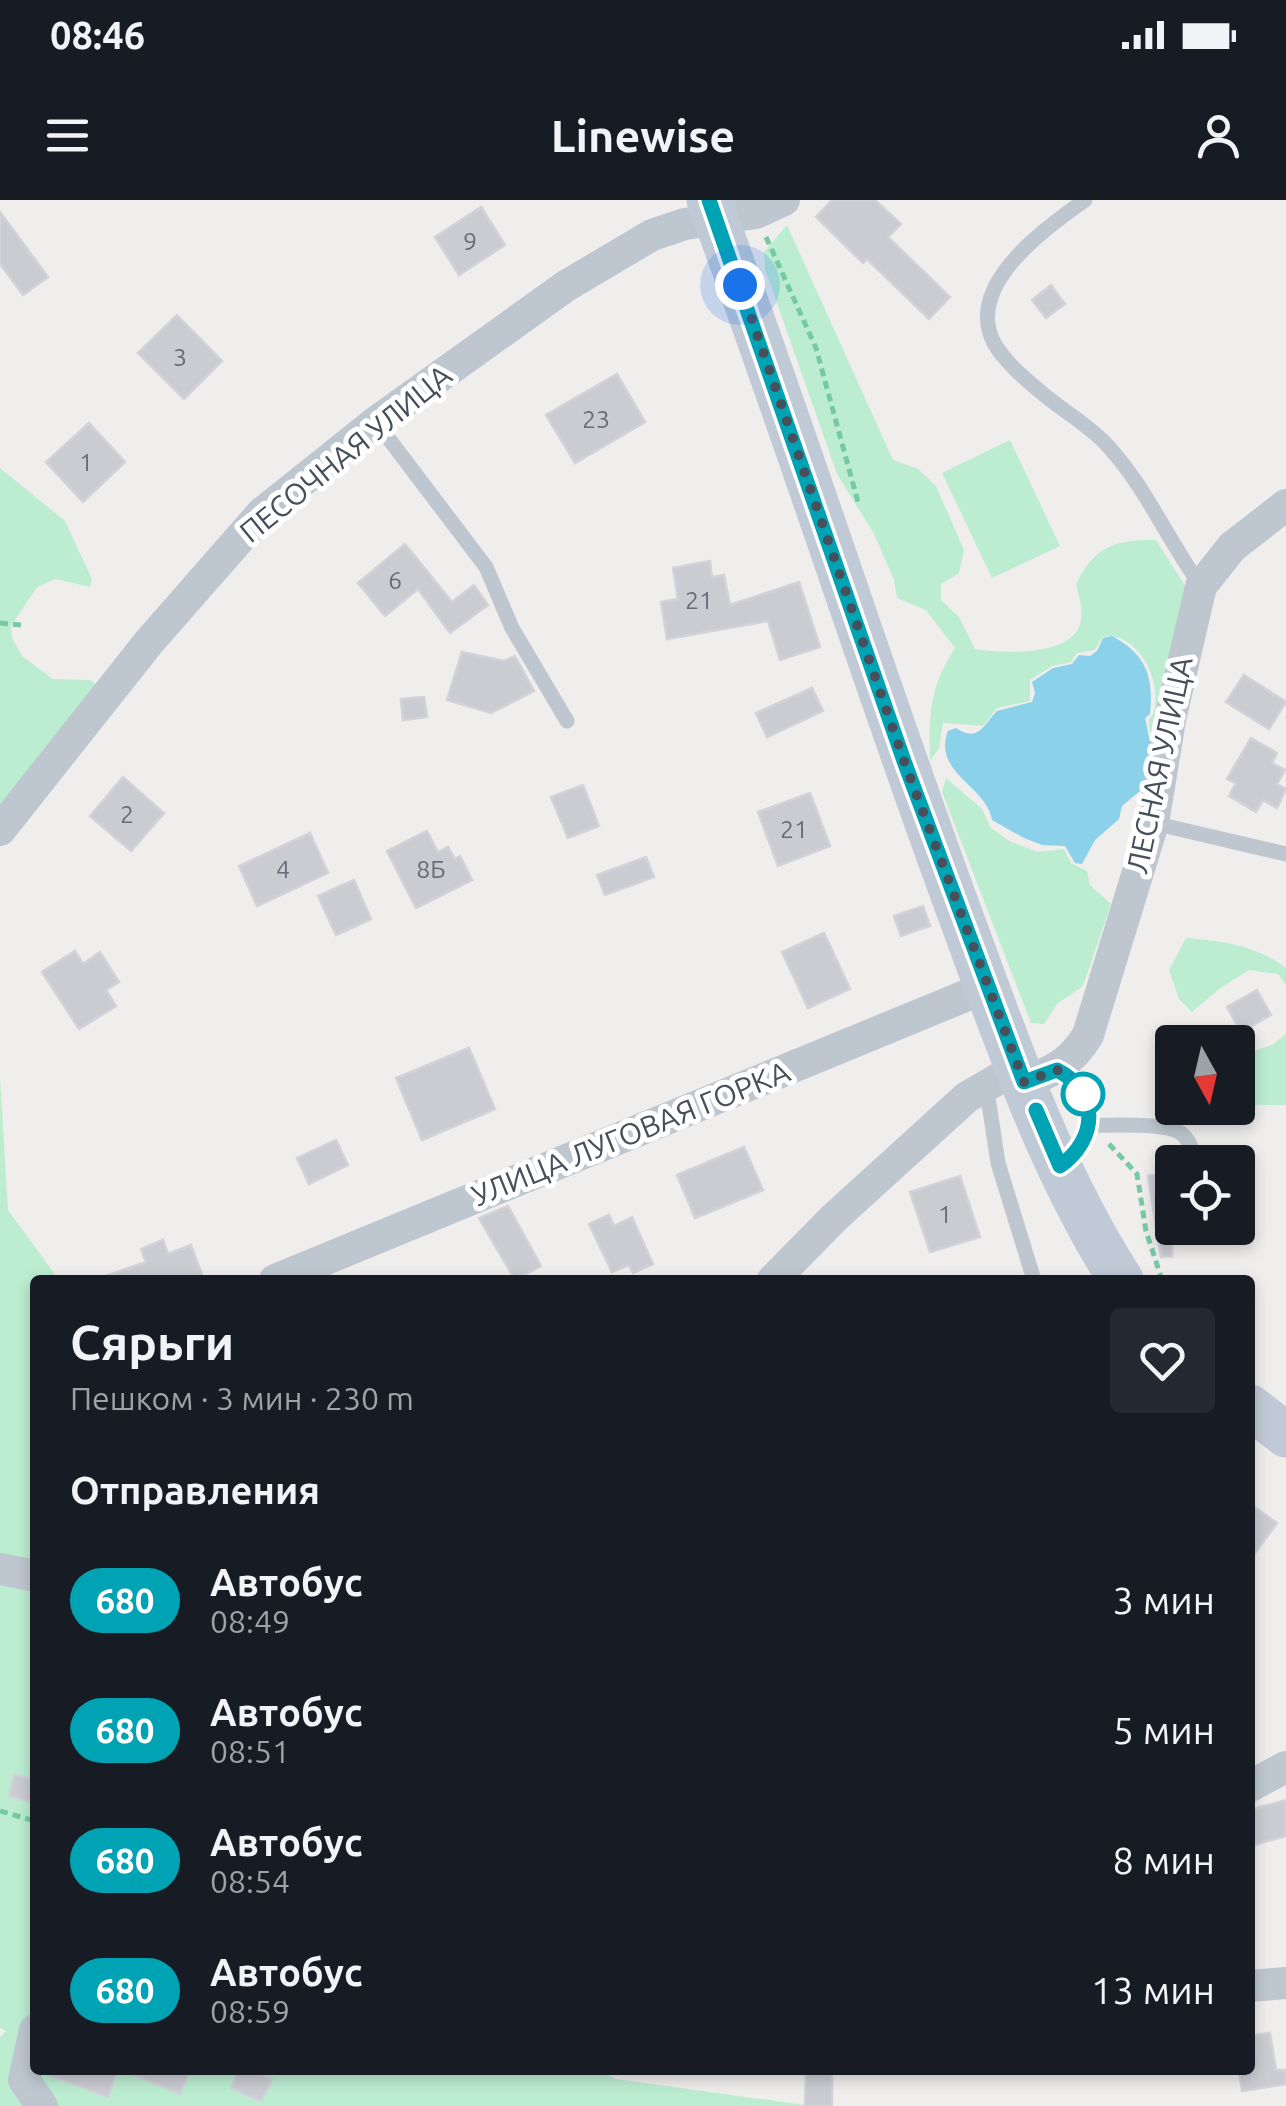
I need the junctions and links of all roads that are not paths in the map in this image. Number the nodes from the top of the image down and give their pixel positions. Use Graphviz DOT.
graph roads {
  1 [pos="1084,200"];
  2 [pos="741,208"];
  3 [pos="376,422"];
  4 [pos="1286,505"];
  5 [pos="1201,586"];
  6 [pos="567,721"];
  7 [pos="1154,823"];
  8 [pos="0,830"];
  9 [pos="1286,854"];
  10 [pos="987,987"];
  11 [pos="1022,1076"];
  12 [pos="1089,1125"];
  13 [pos="1191,1145"];
  14 [pos="1060,1166"];
  15 [pos="287,1275"];
  16 [pos="778,1275"];
  17 [pos="1032,1275"];
  18 [pos="1118,1275"];
  19 [pos="1255,1411"];
  20 [pos="1286,1434"];
  21 [pos="0,1569"];
  22 [pos="30,1575"];
  23 [pos="1286,1768"];
  24 [pos="1255,1784"];
  25 [pos="1286,1983"];
  26 [pos="1255,1986"];
  1 -- 5 [label="lane"];
  2 -- 3 [label="street, ПЕСОЧНАЯ УЛИЦА"];
  2 -- 10 [label="street"];
  3 -- 6 [label="lane"];
  3 -- 8 [label="street, ПЕСОЧНАЯ УЛИЦА"];
  4 -- 5 [label="street, ЛЕСНАЯ УЛИЦА"];
  5 -- 7 [label="street, ЛЕСНАЯ УЛИЦА"];
  7 -- 9 [label="lane"];
  7 -- 11 [label="street, ЛЕСНАЯ УЛИЦА"];
  10 -- 11 [label="street"];
  10 -- 15 [label="street, УЛИЦА ЛУГОВАЯ ГОРКА"];
  11 -- 12 [label="lane"];
  11 -- 14 [label="street"];
  11 -- 16 [label="street, ЛЕСНАЯ УЛИЦА"];
  11 -- 17 [label="lane"];
  12 -- 13 [label="lane"];
  12 -- 14 [label="lane"];
  14 -- 18 [label="street"];
  19 -- 20 [label="street"];
  21 -- 22 [label="street"];
  23 -- 24 [label="street"];
  25 -- 26 [label="street"];
}
